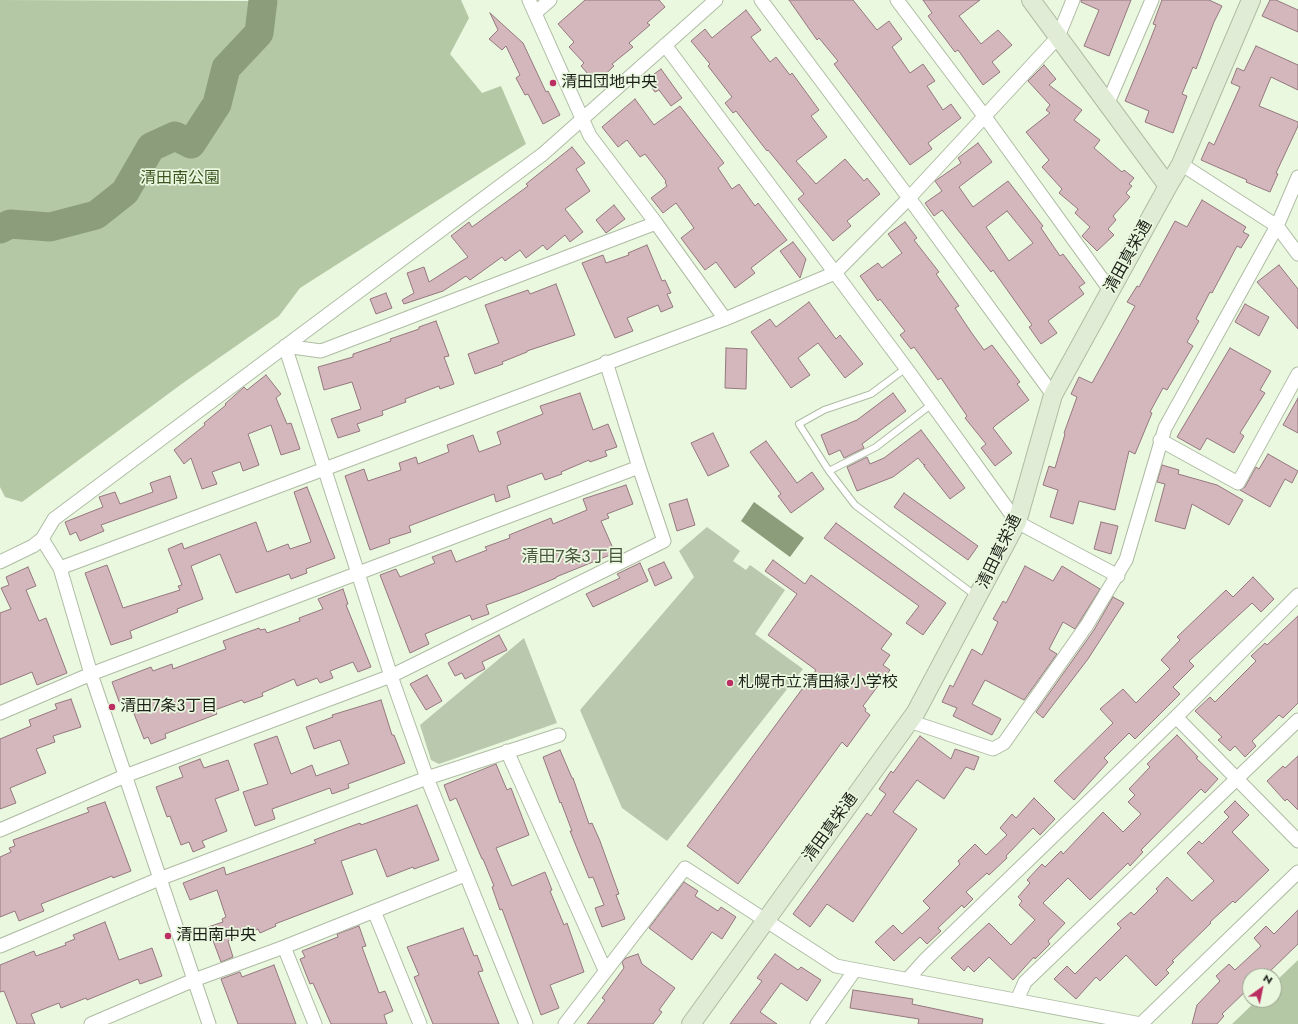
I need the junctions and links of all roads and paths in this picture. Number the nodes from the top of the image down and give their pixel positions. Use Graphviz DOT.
graph roads {
  1 [pos="529,0"];
  2 [pos="550,0"];
  3 [pos="716,0"];
  4 [pos="761,0"];
  5 [pos="897,0"];
  6 [pos="1030,0"];
  7 [pos="1073,0"];
  8 [pos="1152,0"];
  9 [pos="1251,0"];
  10 [pos="535,13"];
  11 [pos="1058,37"];
  12 [pos="665,45"];
  13 [pos="1107,105"];
  14 [pos="985,117"];
  15 [pos="584,119"];
  16 [pos="1181,164"];
  17 [pos="1298,177"];
  18 [pos="1168,186"];
  19 [pos="909,198"];
  20 [pos="656,224"];
  21 [pos="1277,226"];
  22 [pos="1298,254"];
  23 [pos="835,273"];
  24 [pos="1110,290"];
  25 [pos="725,319"];
  26 [pos="285,346"];
  27 [pos="606,362"];
  28 [pos="906,368"];
  29 [pos="1298,374"];
  30 [pos="1052,395"];
  31 [pos="932,404"];
  32 [pos="1160,440"];
  33 [pos="639,467"];
  34 [pos="324,468"];
  35 [pos="830,471"];
  36 [pos="1017,522"];
  37 [pos="42,540"];
  38 [pos="0,562"];
  39 [pos="60,568"];
  40 [pos="357,574"];
  41 [pos="1118,576"];
  42 [pos="1298,595"];
  43 [pos="977,597"];
  44 [pos="91,674"];
  45 [pos="391,676"];
  46 [pos="0,712"];
  47 [pos="1176,717"];
  48 [pos="1298,720"];
  49 [pos="909,721"];
  50 [pos="559,735"];
  51 [pos="507,751"];
  52 [pos="125,776"];
  53 [pos="427,778"];
  54 [pos="1238,780"];
  55 [pos="0,830"];
  56 [pos="1298,841"];
  57 [pos="1298,872"];
  58 [pos="465,875"];
  59 [pos="159,879"];
  60 [pos="374,911"];
  61 [pos="766,921"];
  62 [pos="0,946"];
  63 [pos="284,947"];
  64 [pos="605,970"];
  65 [pos="855,970"];
  66 [pos="908,979"];
  67 [pos="194,980"];
  68 [pos="1017,1000"];
  69 [pos="90,1024"];
  70 [pos="209,1024"];
  71 [pos="315,1024"];
  72 [pos="420,1024"];
  73 [pos="526,1024"];
  74 [pos="565,1024"];
  75 [pos="691,1024"];
  76 [pos="817,1024"];
  77 [pos="1141,1024"];
  1 -- 10 [label="street"];
  2 -- 10 [label="street"];
  3 -- 12 [label="street"];
  4 -- 19 [label="street"];
  5 -- 14 [label="street"];
  6 -- 11 [label="street"];
  7 -- 11 [label="street"];
  8 -- 13 [label="street"];
  9 -- 16 [label="street, 清田真栄通"];
  10 -- 15 [label="street"];
  11 -- 13 [label="street"];
  11 -- 14 [label="street"];
  12 -- 15 [label="street"];
  12 -- 23 [label="street"];
  13 -- 18 [label="street"];
  14 -- 19 [label="street"];
  14 -- 24 [label="street"];
  15 -- 20 [label="street"];
  15 -- 26 [label="street"];
  16 -- 18 [label="street, 清田真栄通"];
  16 -- 21 [label="street"];
  17 -- 21 [label="street"];
  18 -- 24 [label="street, 清田真栄通"];
  19 -- 23 [label="street"];
  19 -- 30 [label="street"];
  20 -- 25 [label="street"];
  20 -- 26 [label="street"];
  21 -- 22 [label="street"];
  21 -- 32 [label="street"];
  23 -- 25 [label="street"];
  23 -- 28 [label="street"];
  24 -- 30 [label="street, 清田真栄通"];
  25 -- 27 [label="street"];
  26 -- 34 [label="street"];
  26 -- 37 [label="street"];
  27 -- 33 [label="street"];
  27 -- 34 [label="street"];
  28 -- 31 [label="street"];
  28 -- 35 [label="lane"];
  29 -- 32 [label="street"];
  30 -- 36 [label="street, 清田真栄通"];
  31 -- 35 [label="lane"];
  31 -- 36 [label="street"];
  32 -- 41 [label="street"];
  33 -- 40 [label="street"];
  33 -- 45 [label="street"];
  34 -- 39 [label="street"];
  34 -- 40 [label="street"];
  35 -- 43 [label="lane"];
  36 -- 41 [label="street"];
  36 -- 43 [label="street, 清田真栄通"];
  37 -- 38 [label="street"];
  37 -- 39 [label="street"];
  39 -- 44 [label="street"];
  40 -- 44 [label="street"];
  40 -- 45 [label="street"];
  41 -- 49 [label="street"];
  42 -- 47 [label="street"];
  43 -- 49 [label="street, 清田真栄通"];
  44 -- 46 [label="street"];
  44 -- 52 [label="street"];
  45 -- 52 [label="street"];
  45 -- 53 [label="street"];
  47 -- 54 [label="street"];
  47 -- 66 [label="street"];
  48 -- 54 [label="street"];
  49 -- 61 [label="street, 清田真栄通"];
  50 -- 51 [label="street"];
  51 -- 53 [label="street"];
  51 -- 64 [label="street"];
  52 -- 55 [label="street"];
  52 -- 59 [label="street"];
  53 -- 58 [label="street"];
  53 -- 59 [label="street"];
  54 -- 56 [label="street"];
  54 -- 68 [label="street"];
  57 -- 77 [label="street"];
  58 -- 60 [label="street"];
  58 -- 73 [label="street"];
  59 -- 62 [label="street"];
  59 -- 67 [label="street"];
  60 -- 63 [label="street"];
  60 -- 72 [label="street"];
  61 -- 64 [label="street"];
  61 -- 65 [label="street"];
  61 -- 75 [label="street, 清田真栄通"];
  63 -- 67 [label="street"];
  63 -- 71 [label="street"];
  64 -- 74 [label="street"];
  65 -- 66 [label="street"];
  65 -- 76 [label="street"];
  66 -- 68 [label="street"];
  67 -- 69 [label="street"];
  67 -- 70 [label="street"];
  68 -- 77 [label="street"];
}
